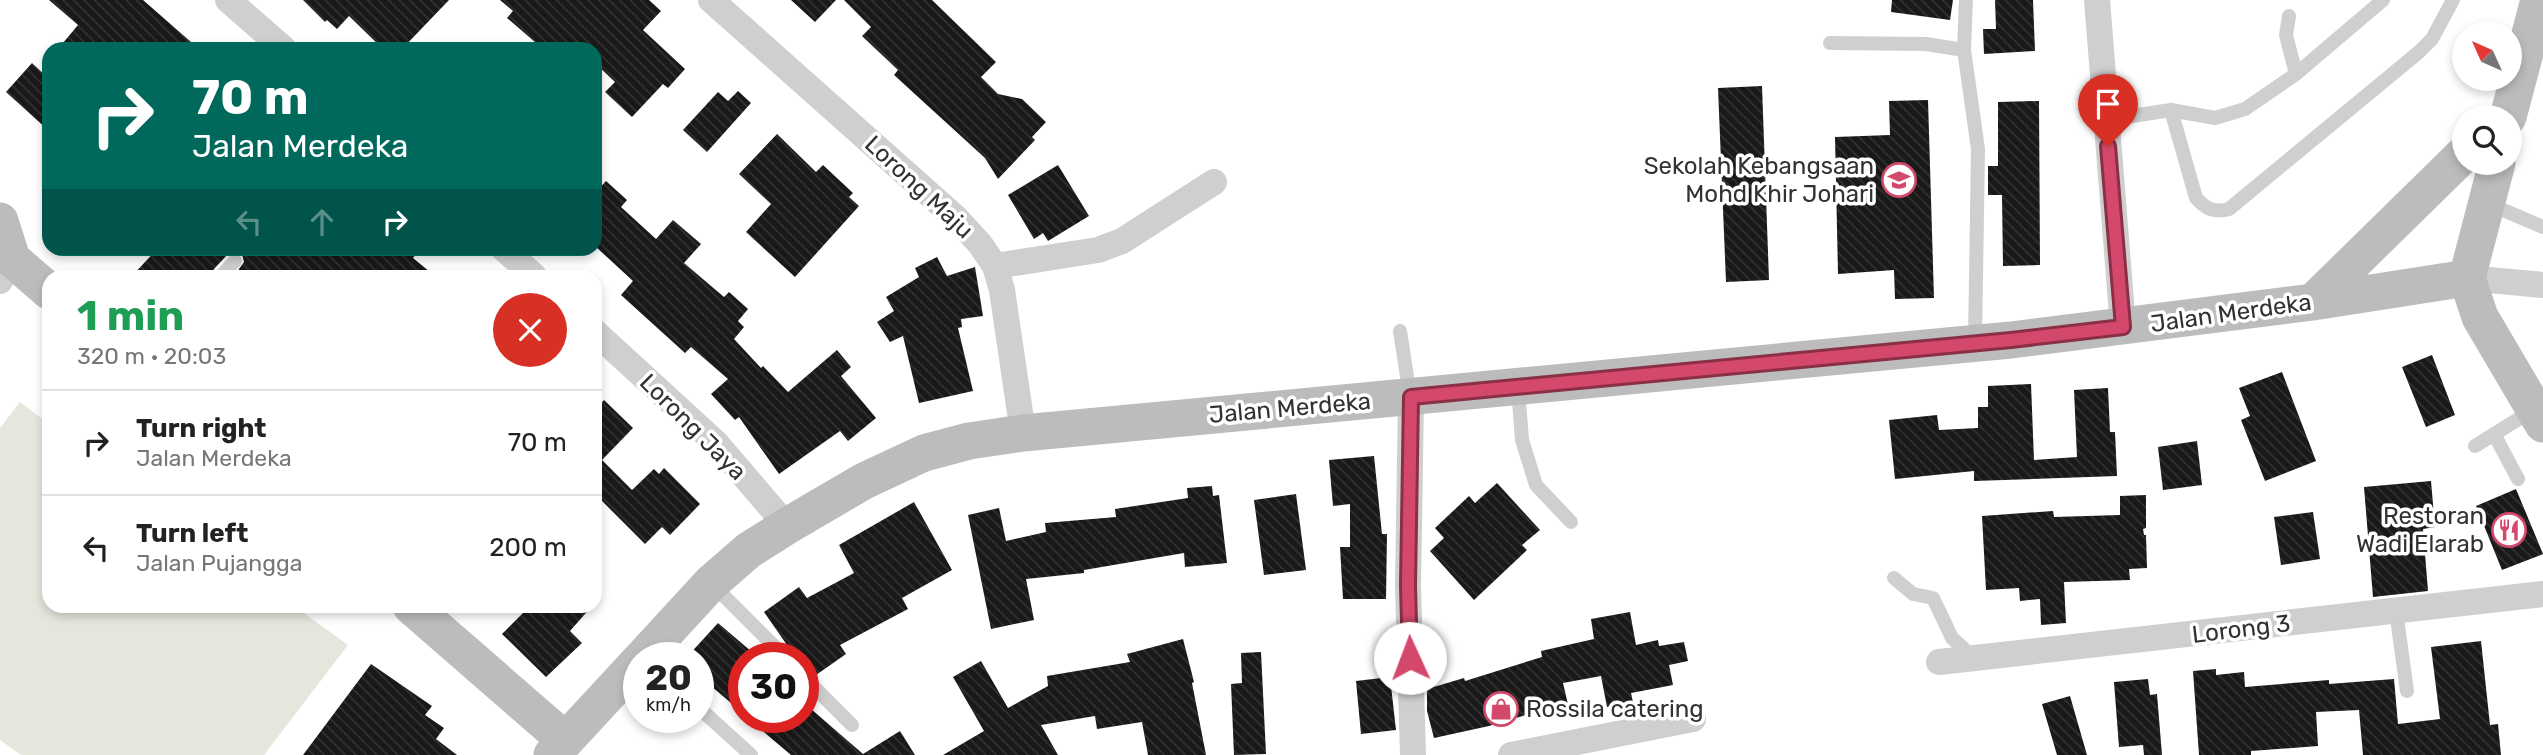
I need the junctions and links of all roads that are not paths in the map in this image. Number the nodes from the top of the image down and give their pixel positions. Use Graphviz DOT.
graph roads {
  1 [pos="228,0"];
  2 [pos="711,0"];
  3 [pos="1966,0"];
  4 [pos="2097,0"];
  5 [pos="2383,0"];
  6 [pos="2453,0"];
  7 [pos="2539,0"];
  8 [pos="2289,16"];
  9 [pos="276,42"];
  10 [pos="1830,43"];
  11 [pos="2535,45"];
  12 [pos="1964,50"];
  13 [pos="2296,74"];
  14 [pos="2511,105"];
  15 [pos="2171,110"];
  16 [pos="2106,120"];
  17 [pos="2452,166"];
  18 [pos="2494,175"];
  19 [pos="1214,182"];
  20 [pos="2486,203"];
  21 [pos="0,221"];
  22 [pos="2543,228"];
  23 [pos="512,256"];
  24 [pos="235,261"];
  25 [pos="995,266"];
  26 [pos="6,270"];
  27 [pos="226,270"];
  28 [pos="527,270"];
  29 [pos="2467,278"];
  30 [pos="2543,285"];
  31 [pos="42,287"];
  32 [pos="2313,302"];
  33 [pos="2123,327"];
  34 [pos="1400,331"];
  35 [pos="602,338"];
  36 [pos="1975,344"];
  37 [pos="1518,387"];
  38 [pos="1411,397"];
  39 [pos="2538,417"];
  40 [pos="1023,433"];
  41 [pos="2494,434"];
  42 [pos="2475,446"];
  43 [pos="2518,479"];
  44 [pos="1571,522"];
  45 [pos="787,526"];
  46 [pos="1894,578"];
  47 [pos="711,583"];
  48 [pos="2543,594"];
  49 [pos="2396,611"];
  50 [pos="418,613"];
  51 [pos="657,642"];
  52 [pos="770,642"];
  53 [pos="1975,659"];
  54 [pos="1939,662"];
  55 [pos="623,679"];
  56 [pos="2407,691"];
  57 [pos="819,692"];
  58 [pos="1693,719"];
  59 [pos="714,722"];
  60 [pos="852,725"];
  61 [pos="559,747"];
  62 [pos="751,755"];
  63 [pos="1413,755"];
  64 [pos="1511,755"];
  1 -- 9 [label="street"];
  2 -- 25 [label="street, Lorong Maju"];
  3 -- 12 [label="lane"];
  4 -- 16 [label="street"];
  5 -- 13 [label="lane"];
  6 -- 15 [label="lane"];
  7 -- 11 [label="street"];
  8 -- 13 [label="lane"];
  10 -- 12 [label="lane"];
  11 -- 14 [label="street"];
  12 -- 36 [label="lane"];
  13 -- 15 [label="lane"];
  15 -- 16 [label="lane"];
  16 -- 33 [label="street"];
  17 -- 32 [label="street"];
  18 -- 20 [label="street"];
  19 -- 25 [label="street"];
  20 -- 22 [label="lane"];
  20 -- 29 [label="street"];
  21 -- 26 [label="street"];
  23 -- 28 [label="street"];
  24 -- 27 [label="lane"];
  25 -- 40 [label="street, Lorong Maju"];
  26 -- 31 [label="street"];
  29 -- 30 [label="street"];
  29 -- 32 [label="street, Jalan Merdeka"];
  29 -- 39 [label="street"];
  32 -- 33 [label="street, Jalan Merdeka"];
  33 -- 36 [label="street, Jalan Merdeka"];
  34 -- 38 [label="lane"];
  35 -- 45 [label="street, Lorong Jaya"];
  36 -- 37 [label="street, Jalan Merdeka"];
  37 -- 38 [label="street, Jalan Merdeka"];
  37 -- 44 [label="lane"];
  38 -- 40 [label="street, Jalan Merdeka"];
  38 -- 63 [label="street"];
  39 -- 41 [label="lane"];
  40 -- 45 [label="street, Jalan Merdeka"];
  41 -- 42 [label="lane"];
  41 -- 43 [label="lane"];
  45 -- 47 [label="street, Jalan Merdeka"];
  46 -- 53 [label="lane"];
  47 -- 51 [label="street, Jalan Merdeka"];
  47 -- 52 [label="lane"];
  48 -- 49 [label="street, Lorong 3"];
  49 -- 53 [label="street, Lorong 3"];
  49 -- 56 [label="lane"];
  50 -- 61 [label="street"];
  53 -- 54 [label="street, Lorong 3"];
  55 -- 61 [label="street, Jalan Merdeka"];
  57 -- 60 [label="lane"];
  58 -- 64 [label="street"];
  59 -- 62 [label="lane"];
}
